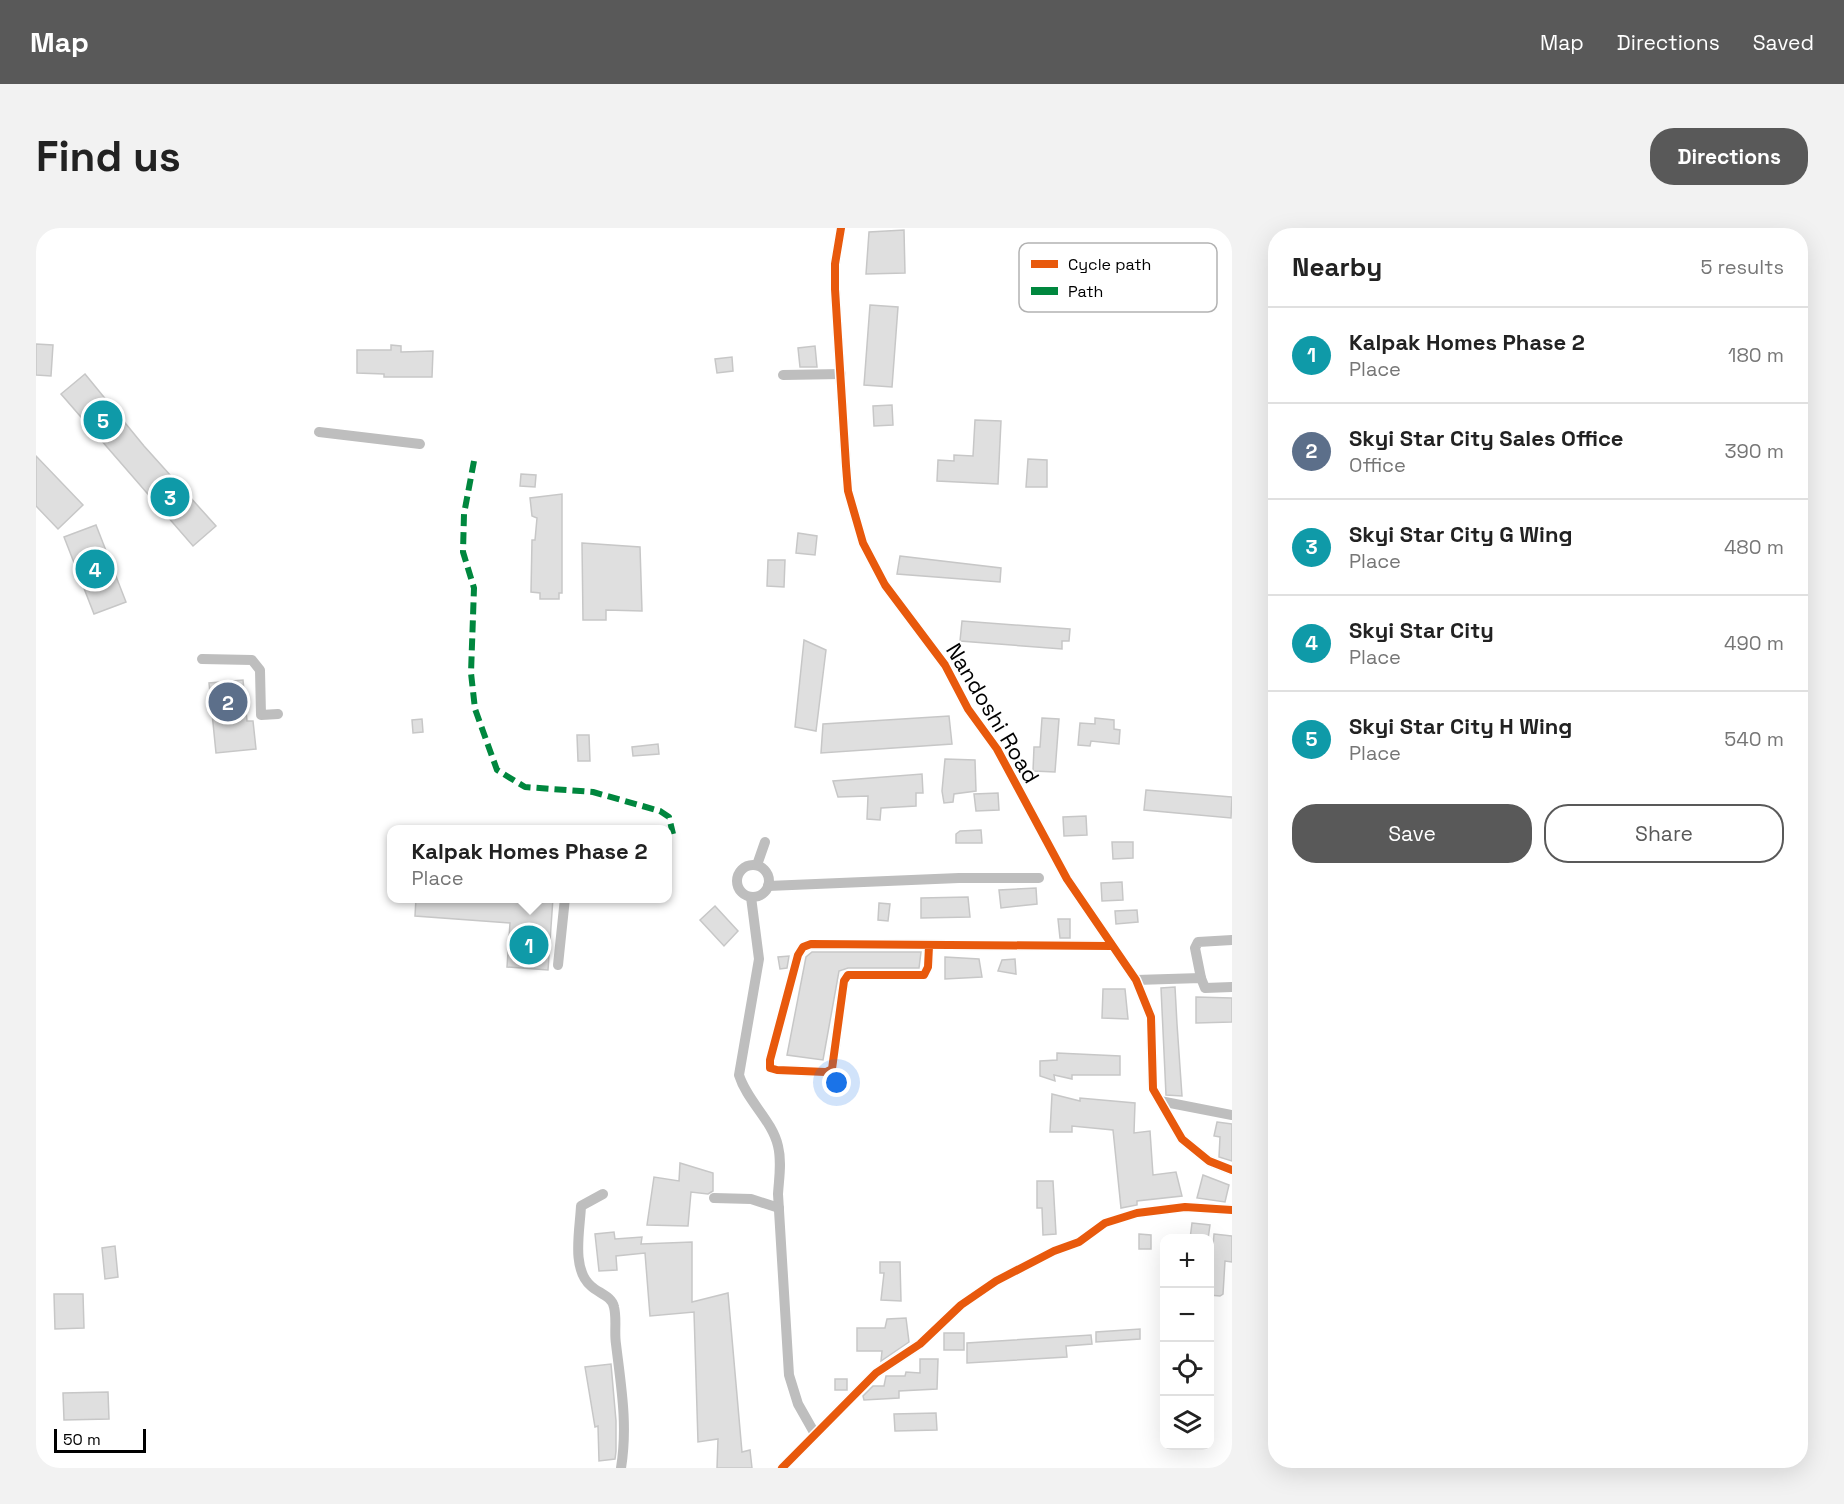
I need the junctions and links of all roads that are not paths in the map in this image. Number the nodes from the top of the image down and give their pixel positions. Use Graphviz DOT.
graph roads {
  1 [pos="841,228"];
  2 [pos="841,374"];
  3 [pos="783,375"];
  4 [pos="319,432"];
  5 [pos="420,444"];
  6 [pos="202,659"];
  7 [pos="278,714"];
  8 [pos="765,842"];
  9 [pos="758,865"];
  10 [pos="1039,878"];
  11 [pos="768,886"];
  12 [pos="751,897"];
  13 [pos="564,903"];
  14 [pos="1232,940"];
  15 [pos="929,946"];
  16 [pos="1111,946"];
  17 [pos="558,965"];
  18 [pos="1201,978"];
  19 [pos="1136,980"];
  20 [pos="1232,987"];
  21 [pos="1160,1101"];
  22 [pos="1232,1115"];
  23 [pos="1232,1170"];
  24 [pos="603,1194"];
  25 [pos="714,1198"];
  26 [pos="779,1208"];
  27 [pos="1232,1210"];
  28 [pos="815,1434"];
  29 [pos="621,1468"];
  30 [pos="782,1468"];
  1 -- 2 [label="street, Nandoshi Road"];
  2 -- 3 [label="street"];
  2 -- 16 [label="street, Nandoshi Road"];
  4 -- 5 [label="street"];
  6 -- 7 [label="street"];
  8 -- 9 [label="street"];
  9 -- 11 [label="street"];
  9 -- 12 [label="street"];
  10 -- 11 [label="street"];
  11 -- 12 [label="street"];
  12 -- 26 [label="street"];
  13 -- 17 [label="street"];
  14 -- 18 [label="street"];
  15 -- 15 [label="street"];
  15 -- 16 [label="street"];
  16 -- 19 [label="street, Nandoshi Road"];
  18 -- 19 [label="street"];
  18 -- 20 [label="street"];
  19 -- 21 [label="street, Nandoshi Road"];
  21 -- 22 [label="street"];
  21 -- 23 [label="street, Nandoshi Road"];
  24 -- 29 [label="street"];
  25 -- 26 [label="street"];
  26 -- 28 [label="street"];
  27 -- 28 [label="street"];
  28 -- 30 [label="street"];
}
